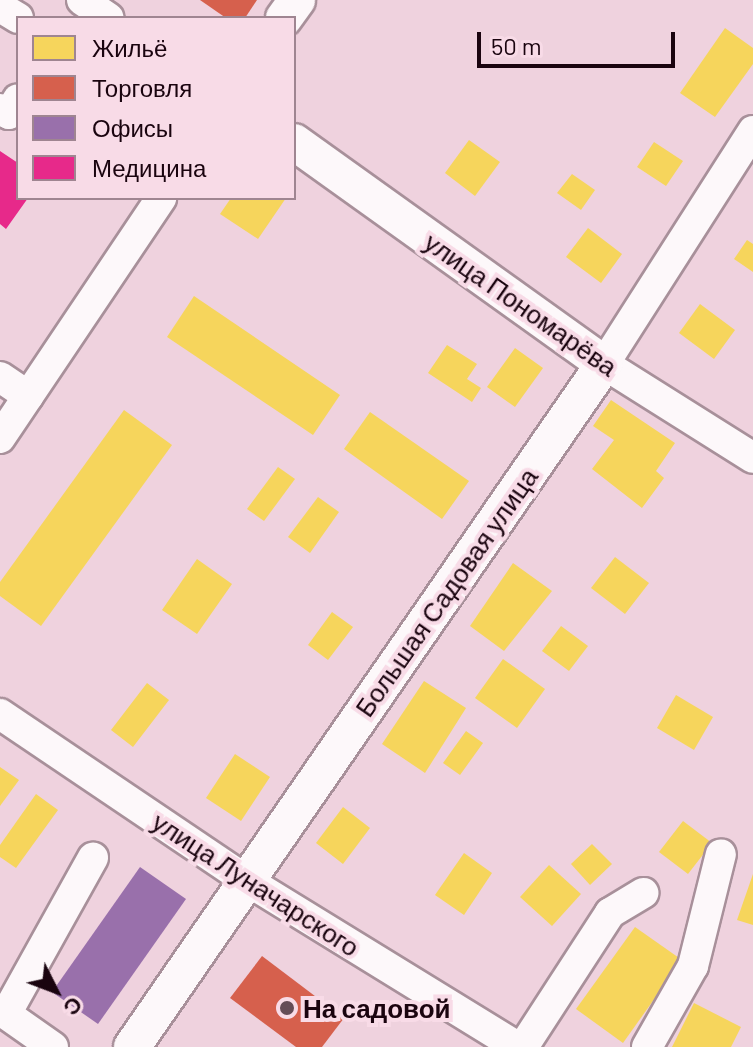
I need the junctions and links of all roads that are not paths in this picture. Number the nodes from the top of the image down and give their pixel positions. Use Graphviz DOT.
graph roads {
  1 [pos="82,0"];
  2 [pos="106,16"];
  3 [pos="16,102"];
  4 [pos="0,109"];
  5 [pos="753,131"];
  6 [pos="296,143"];
  7 [pos="160,200"];
  8 [pos="604,364"];
  9 [pos="0,377"];
  10 [pos="28,396"];
  11 [pos="0,438"];
  12 [pos="753,458"];
  13 [pos="0,714"];
  14 [pos="721,854"];
  15 [pos="93,858"];
  16 [pos="246,880"];
  17 [pos="643,893"];
  18 [pos="53,1047"];
  19 [pos="132,1047"];
  20 [pos="520,1047"];
  21 [pos="647,1047"];
  1 -- 2 [label="street"];
  3 -- 4 [label="street"];
  5 -- 8 [label="street, Большая Садовая улица"];
  6 -- 8 [label="main road, улица Пономарёва"];
  7 -- 10 [label="street"];
  8 -- 12 [label="street, улица Пономарёва"];
  8 -- 16 [label="main road, Большая Садовая улица"];
  9 -- 10 [label="street"];
  10 -- 11 [label="street"];
  13 -- 16 [label="street, улица Луначарского"];
  14 -- 21 [label="street"];
  15 -- 18 [label="street"];
  16 -- 19 [label="main road, Большая Садовая улица"];
  16 -- 20 [label="street, улица Луначарского"];
  17 -- 20 [label="street"];
}
